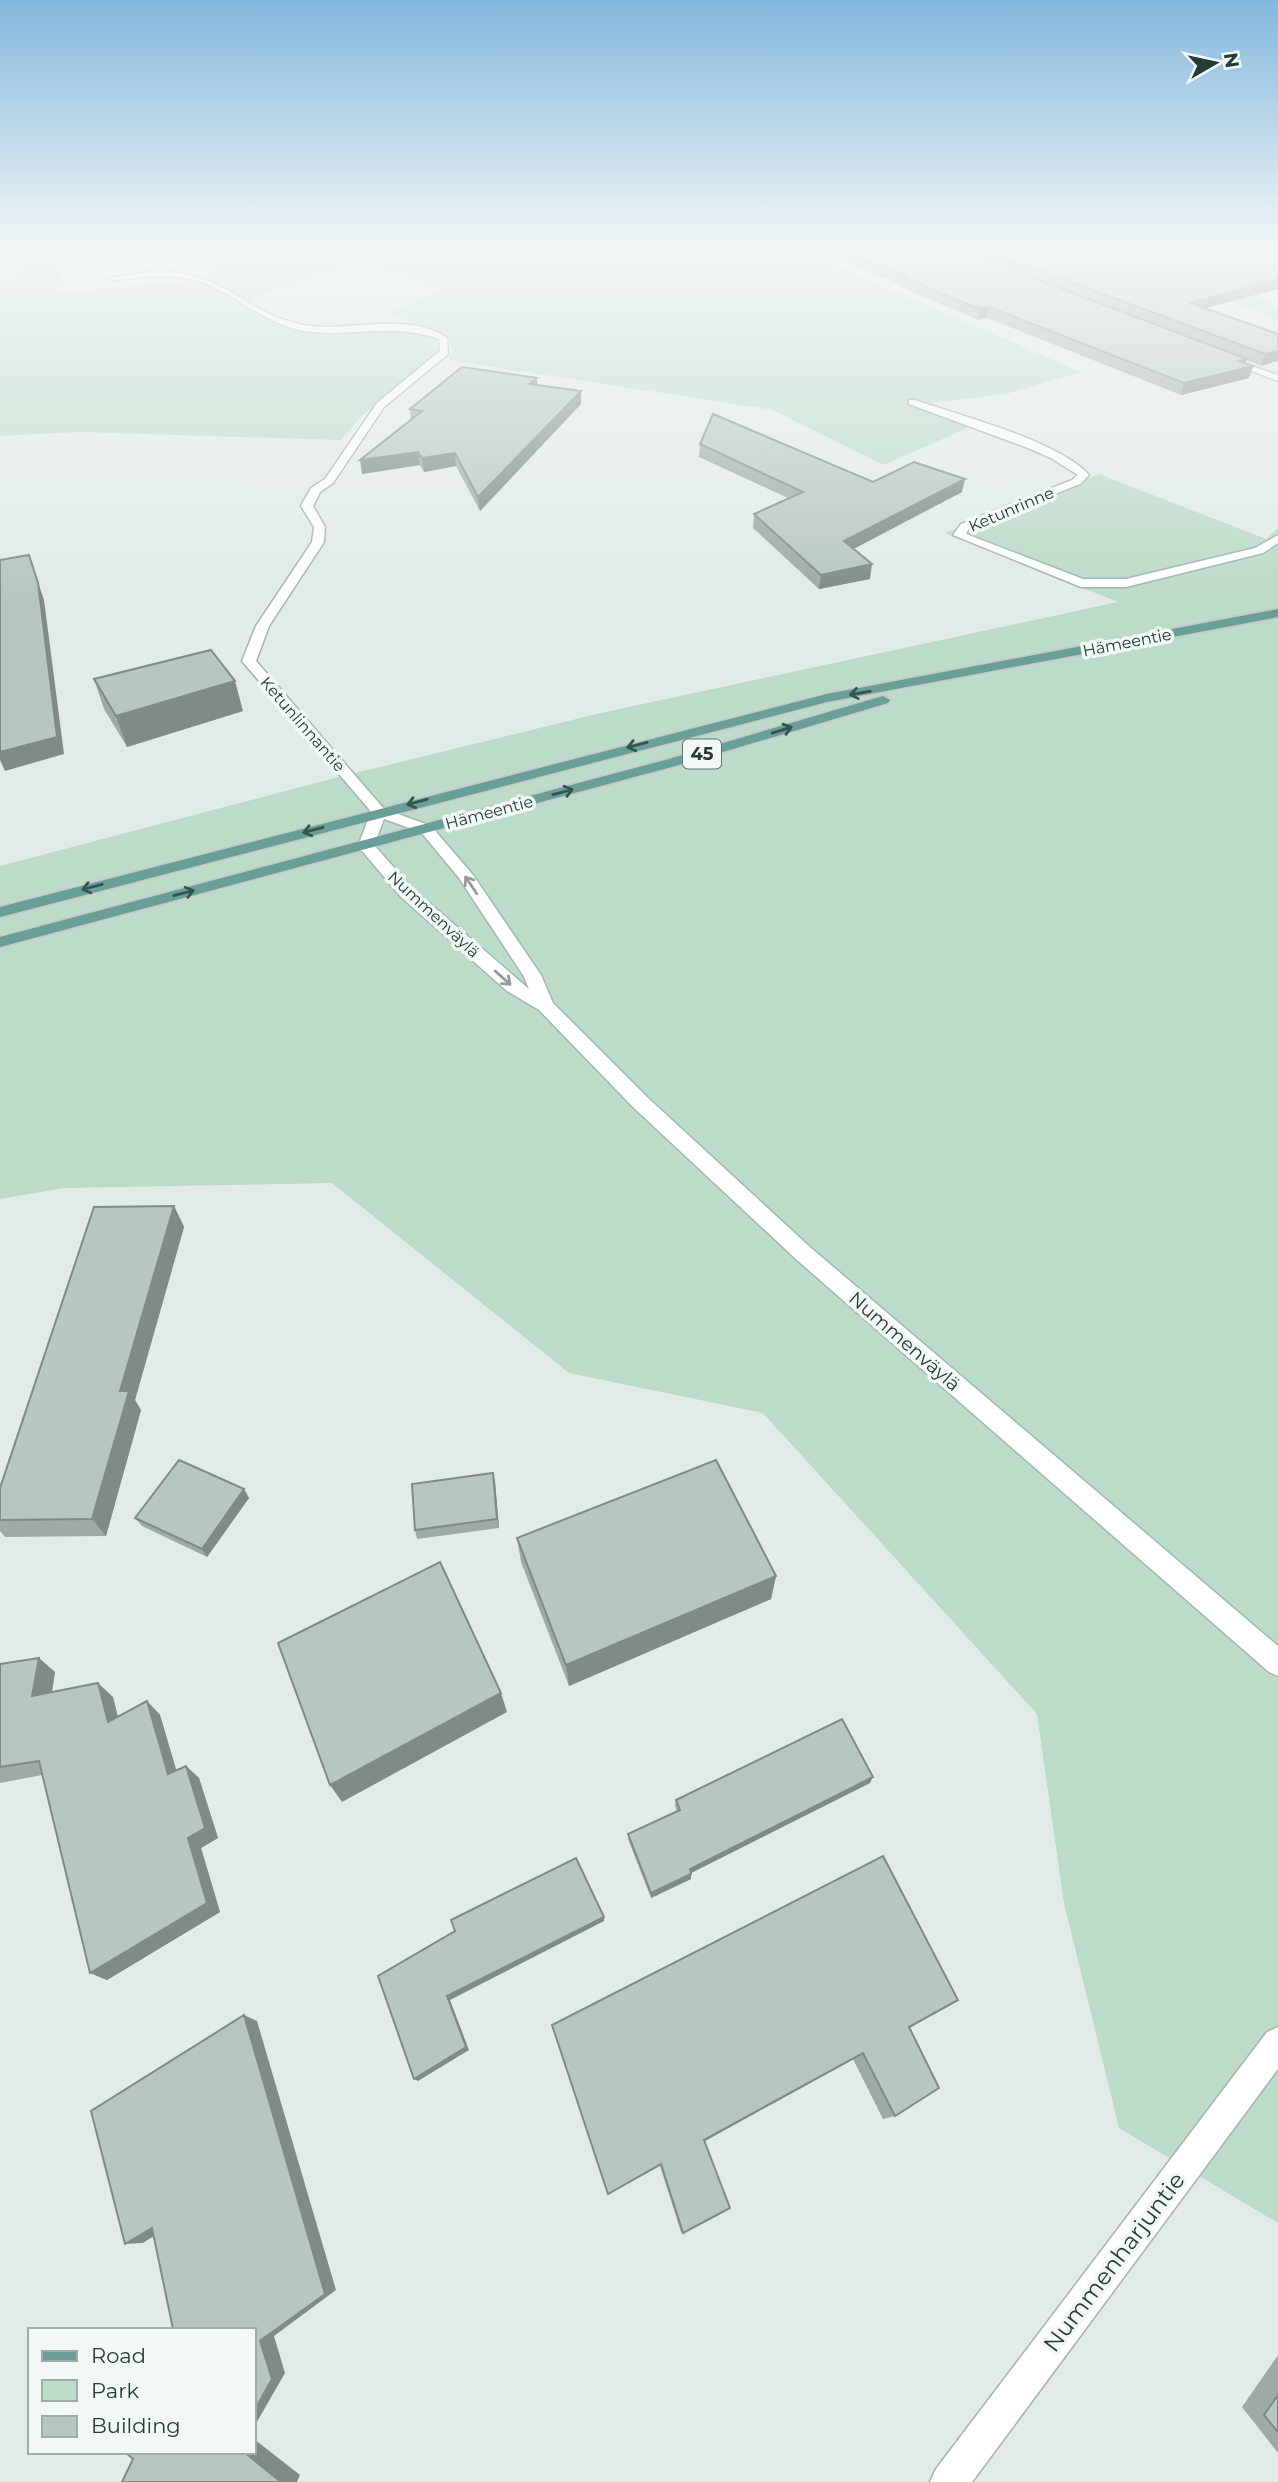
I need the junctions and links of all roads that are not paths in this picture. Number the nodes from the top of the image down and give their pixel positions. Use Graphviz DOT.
graph roads {
  1 [pos="430,364"];
  2 [pos="1241,364"];
  3 [pos="1278,378"];
  4 [pos="912,402"];
  5 [pos="1278,538"];
  6 [pos="1278,613"];
  7 [pos="975,673"];
  8 [pos="379,812"];
  9 [pos="426,829"];
  10 [pos="366,846"];
  11 [pos="0,912"];
  12 [pos="0,942"];
  13 [pos="545,1006"];
  14 [pos="1278,1663"];
  15 [pos="1278,2043"];
  16 [pos="949,2482"];
  1 -- 8 [label="street, Ketunlinnantie"];
  2 -- 3 [label="street"];
  4 -- 5 [label="street, Ketunrinne"];
  6 -- 7 [label="main road, Hämeentie / 45"];
  7 -- 8 [label="main road, Hämeentie / 45, one-way"];
  9 -- 7 [label="main road, Hämeentie / 45, one-way"];
  8 -- 9 [label="street, Nummenväylä"];
  8 -- 10 [label="street"];
  8 -- 11 [label="main road, Hämeentie / 45, one-way"];
  9 -- 10 [label="main road, Hämeentie / 45"];
  13 -- 9 [label="street, Nummenväylä, one-way"];
  12 -- 10 [label="main road, Hämeentie / 45, one-way"];
  10 -- 13 [label="street, Nummenväylä, one-way"];
  13 -- 14 [label="street, Nummenväylä"];
  15 -- 16 [label="street, Nummenharjuntie"];
}
